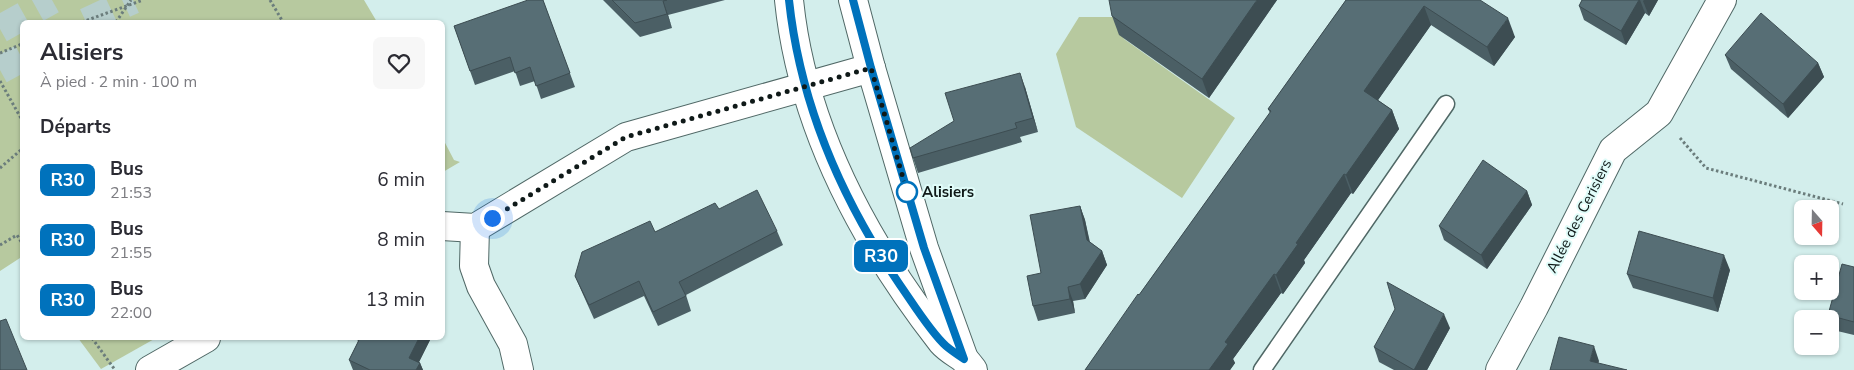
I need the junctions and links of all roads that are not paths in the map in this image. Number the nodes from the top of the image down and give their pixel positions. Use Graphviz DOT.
graph roads {
  1 [pos="789,0"];
  2 [pos="853,0"];
  3 [pos="1722,0"];
  4 [pos="871,68"];
  5 [pos="804,86"];
  6 [pos="1446,104"];
  7 [pos="445,226"];
  8 [pos="475,228"];
  9 [pos="202,340"];
  10 [pos="968,365"];
  11 [pos="150,370"];
  12 [pos="519,370"];
  13 [pos="1262,370"];
  14 [pos="1500,370"];
  1 -- 5 [label="street"];
  2 -- 4 [label="street"];
  3 -- 14 [label="street, Allée des Cerisiers"];
  4 -- 5 [label="street"];
  4 -- 10 [label="street"];
  5 -- 8 [label="street"];
  5 -- 10 [label="street"];
  6 -- 13 [label="lane"];
  7 -- 8 [label="street"];
  8 -- 12 [label="street"];
  9 -- 11 [label="street"];
}
